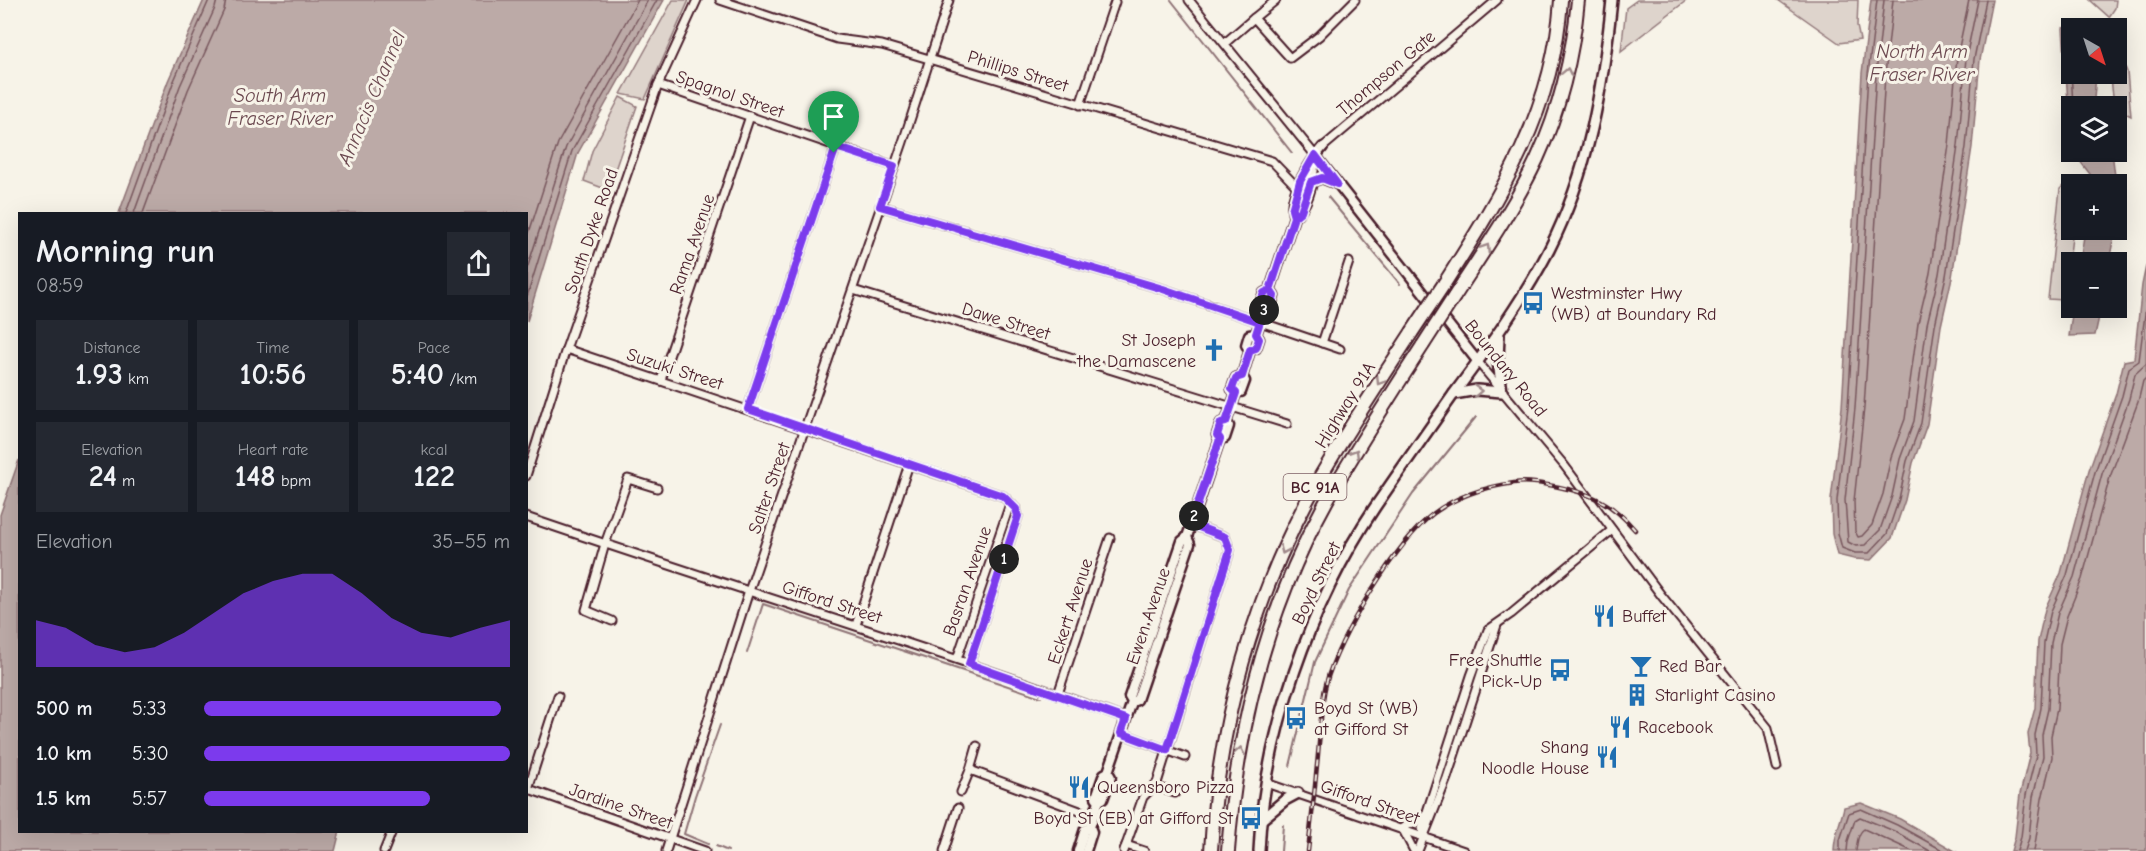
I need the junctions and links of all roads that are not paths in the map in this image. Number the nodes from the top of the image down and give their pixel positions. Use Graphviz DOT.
graph roads {
  1 [pos="696,0"];
  2 [pos="720,0"];
  3 [pos="949,0"];
  4 [pos="1190,0"];
  5 [pos="1276,0"];
  6 [pos="1355,0"];
  7 [pos="1497,0"];
  8 [pos="1561,0"];
  9 [pos="1578,0"];
  10 [pos="1612,0"];
  11 [pos="1115,2"];
  12 [pos="1254,18"];
  13 [pos="1225,43"];
  14 [pos="930,60"];
  15 [pos="658,85"];
  16 [pos="1080,105"];
  17 [pos="750,116"];
  18 [pos="836,147"];
  19 [pos="1323,147"];
  20 [pos="1315,155"];
  21 [pos="894,166"];
  22 [pos="1311,182"];
  23 [pos="1337,184"];
  24 [pos="1298,188"];
  25 [pos="880,206"];
  26 [pos="1294,217"];
  27 [pos="1349,262"];
  28 [pos="853,290"];
  29 [pos="1260,322"];
  30 [pos="1499,334"];
  31 [pos="1322,342"];
  32 [pos="566,349"];
  33 [pos="1340,349"];
  34 [pos="1478,362"];
  35 [pos="661,380"];
  36 [pos="1502,392"];
  37 [pos="1454,394"];
  38 [pos="1231,406"];
  39 [pos="748,409"];
  40 [pos="1287,424"];
  41 [pos="806,429"];
  42 [pos="909,464"];
  43 [pos="528,470"];
  44 [pos="657,488"];
  45 [pos="1010,504"];
  46 [pos="528,519"];
  47 [pos="1191,524"];
  48 [pos="1612,530"];
  49 [pos="1110,538"];
  50 [pos="605,544"];
  51 [pos="749,591"];
  52 [pos="612,621"];
  53 [pos="856,625"];
  54 [pos="1497,625"];
  55 [pos="957,659"];
  56 [pos="969,664"];
  57 [pos="1058,694"];
  58 [pos="558,696"];
  59 [pos="1126,719"];
  60 [pos="1121,733"];
  61 [pos="977,746"];
  62 [pos="1167,750"];
  63 [pos="1185,757"];
  64 [pos="1777,767"];
  65 [pos="970,770"];
  66 [pos="1266,783"];
  67 [pos="528,786"];
  68 [pos="1154,786"];
  69 [pos="528,789"];
  70 [pos="961,792"];
  71 [pos="1175,793"];
  72 [pos="1298,793"];
  73 [pos="958,808"];
  74 [pos="1094,816"];
  75 [pos="1424,818"];
  76 [pos="1262,820"];
  77 [pos="1213,825"];
  78 [pos="1090,827"];
  79 [pos="1402,828"];
  80 [pos="391,833"];
  81 [pos="1424,836"];
  82 [pos="670,839"];
  83 [pos="1125,848"];
  84 [pos="384,851"];
  85 [pos="666,851"];
  86 [pos="705,851"];
  87 [pos="944,851"];
  88 [pos="1078,851"];
  89 [pos="1086,851"];
  90 [pos="1144,851"];
  91 [pos="1206,851"];
  92 [pos="1211,851"];
  93 [pos="1228,851"];
  94 [pos="1259,851"];
  95 [pos="1416,851"];
  96 [pos="1464,851"];
  1 -- 15 [label="street, South Dyke Road"];
  2 -- 14 [label="street, Phillips Street"];
  3 -- 14 [label="street, Salter Street"];
  4 -- 13 [label="street, Boundary Road"];
  5 -- 12 [label="street"];
  6 -- 12 [label="street"];
  7 -- 19 [label="street, Thompson Gate"];
  8 -- 77 [label="highway, Highway 91A / BC 91A, one-way, bridge"];
  93 -- 9 [label="highway, Highway 91A / BC 91A, one-way, bridge"];
  10 -- 30 [label="main road, Boyd Street"];
  11 -- 16 [label="street"];
  12 -- 13 [label="street"];
  13 -- 20 [label="street, Boundary Road"];
  14 -- 16 [label="street, Phillips Street"];
  14 -- 21 [label="street, Salter Street"];
  15 -- 17 [label="street, Spagnol Street"];
  15 -- 32 [label="street, South Dyke Road"];
  16 -- 24 [label="street, Phillips Street"];
  17 -- 18 [label="street, Spagnol Street"];
  17 -- 35 [label="street, Rama Avenue"];
  18 -- 21 [label="street, Spagnol Street"];
  18 -- 39 [label="street"];
  19 -- 20 [label="street, Ewen Avenue"];
  20 -- 22 [label="street, Ewen Avenue"];
  20 -- 23 [label="street, Boundary Road"];
  20 -- 24 [label="street, Ewen Avenue"];
  21 -- 25 [label="street, Salter Street"];
  22 -- 23 [label="street"];
  22 -- 26 [label="street, Ewen Avenue"];
  23 -- 34 [label="street, Boundary Road"];
  24 -- 26 [label="street, Ewen Avenue"];
  25 -- 28 [label="street, Salter Street"];
  25 -- 29 [label="street"];
  26 -- 29 [label="street, Ewen Avenue"];
  27 -- 31 [label="street"];
  28 -- 38 [label="street, Dawe Street"];
  28 -- 41 [label="street, Salter Street"];
  29 -- 31 [label="street"];
  29 -- 38 [label="street, Ewen Avenue"];
  30 -- 34 [label="main road, Boyd Street"];
  30 -- 36 [label="main road"];
  31 -- 33 [label="street"];
  32 -- 35 [label="street, Suzuki Street"];
  32 -- 43 [label="street, South Dyke Road"];
  34 -- 36 [label="street, Boundary Road"];
  34 -- 37 [label="main road, Boyd Street"];
  35 -- 39 [label="street, Suzuki Street"];
  37 -- 36 [label="main road, one-way"];
  36 -- 48 [label="street, Boundary Road"];
  37 -- 66 [label="main road, Boyd Street"];
  38 -- 40 [label="street, Dawe Street"];
  38 -- 47 [label="street, Ewen Avenue"];
  39 -- 41 [label="street, Suzuki Street"];
  41 -- 42 [label="street, Suzuki Street"];
  41 -- 51 [label="street, Salter Street"];
  42 -- 45 [label="street, Suzuki Street"];
  42 -- 53 [label="street"];
  44 -- 50 [label="street"];
  45 -- 55 [label="street, Basran Avenue"];
  45 -- 56 [label="street, Basran Avenue"];
  46 -- 50 [label="street, Gifford Street"];
  47 -- 59 [label="street, Ewen Avenue"];
  47 -- 62 [label="street"];
  48 -- 54 [label="street"];
  48 -- 64 [label="street, Boundary Road"];
  49 -- 57 [label="street, Eckert Avenue"];
  50 -- 51 [label="street, Gifford Street"];
  50 -- 52 [label="street"];
  51 -- 53 [label="street, Gifford Street"];
  51 -- 82 [label="street, Salter Street"];
  53 -- 55 [label="street, Gifford Street"];
  54 -- 75 [label="street"];
  54 -- 81 [label="street"];
  55 -- 56 [label="street, Gifford Street"];
  56 -- 57 [label="street, Gifford Street"];
  57 -- 59 [label="street, Gifford Street"];
  58 -- 67 [label="street"];
  59 -- 60 [label="street, Ewen Avenue"];
  60 -- 62 [label="street"];
  60 -- 74 [label="street, Ewen Avenue"];
  61 -- 65 [label="street"];
  62 -- 63 [label="street"];
  62 -- 68 [label="street"];
  65 -- 70 [label="street"];
  65 -- 74 [label="street"];
  66 -- 72 [label="street, Gifford Street"];
  66 -- 76 [label="main road, Boyd Street"];
  68 -- 71 [label="street"];
  68 -- 83 [label="street"];
  69 -- 82 [label="street, Jardine Street"];
  72 -- 76 [label="main road"];
  72 -- 79 [label="street, Gifford Street"];
  73 -- 87 [label="street"];
  74 -- 78 [label="street, Ewen Avenue"];
  75 -- 79 [label="street"];
  75 -- 81 [label="street"];
  76 -- 94 [label="main road, Boyd Street"];
  77 -- 91 [label="highway"];
  77 -- 92 [label="highway, Highway 91A / BC 91A"];
  78 -- 88 [label="street, Ewen Avenue"];
  78 -- 89 [label="street, Ewen Avenue"];
  79 -- 81 [label="street, Gifford Street"];
  79 -- 95 [label="street"];
  80 -- 84 [label="street"];
  81 -- 95 [label="street"];
  81 -- 96 [label="street, Gifford Street"];
  82 -- 85 [label="street, Salter Street"];
  82 -- 86 [label="street, Jardine Street"];
  83 -- 90 [label="street"];
}
